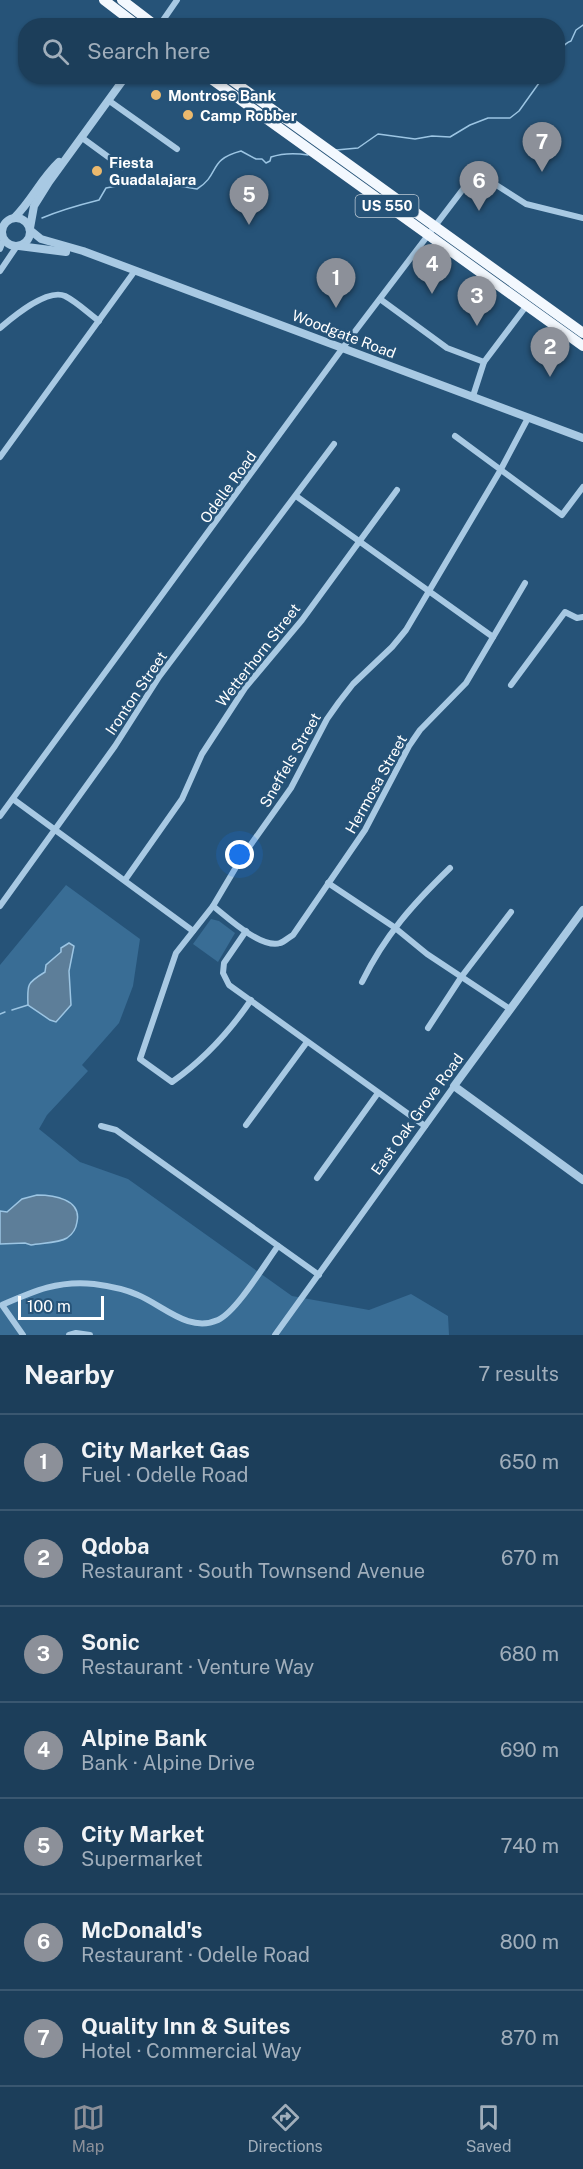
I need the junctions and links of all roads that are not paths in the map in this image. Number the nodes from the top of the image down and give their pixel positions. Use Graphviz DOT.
graph roads {
  1 [pos="104,0"];
  2 [pos="122,0"];
  3 [pos="177,0"];
  4 [pos="128,18"];
  5 [pos="147,18"];
  6 [pos="164,18"];
  7 [pos="120,84"];
  8 [pos="218,84"];
  9 [pos="237,84"];
  10 [pos="108,99"];
  11 [pos="81,137"];
  12 [pos="177,149"];
  13 [pos="122,167"];
  14 [pos="0,218"];
  15 [pos="14,218"];
  16 [pos="583,218"];
  17 [pos="30,229"];
  18 [pos="431,231"];
  19 [pos="2,237"];
  20 [pos="18,246"];
  21 [pos="0,249"];
  22 [pos="96,256"];
  23 [pos="0,271"];
  24 [pos="134,272"];
  25 [pos="380,298"];
  26 [pos="530,302"];
  27 [pos="99,321"];
  28 [pos="0,328"];
  29 [pos="583,333"];
  30 [pos="583,346"];
  31 [pos="344,348"];
  32 [pos="484,362"];
  33 [pos="473,396"];
  34 [pos="528,418"];
  35 [pos="455,436"];
  36 [pos="583,438"];
  37 [pos="334,444"];
  38 [pos="0,457"];
  39 [pos="500,471"];
  40 [pos="583,487"];
  41 [pos="397,490"];
  42 [pos="296,496"];
  43 [pos="360,540"];
  44 [pos="525,583"];
  45 [pos="429,590"];
  46 [pos="583,617"];
  47 [pos="493,637"];
  48 [pos="511,686"];
  49 [pos="13,799"];
  50 [pos="0,816"];
  51 [pos="55,831"];
  52 [pos="450,868"];
  53 [pos="125,880"];
  54 [pos="328,883"];
  55 [pos="0,906"];
  56 [pos="213,906"];
  57 [pos="583,910"];
  58 [pos="511,912"];
  59 [pos="394,927"];
  60 [pos="193,930"];
  61 [pos="246,931"];
  62 [pos="462,976"];
  63 [pos="362,982"];
  64 [pos="251,1000"];
  65 [pos="510,1009"];
  66 [pos="428,1028"];
  67 [pos="307,1042"];
  68 [pos="454,1086"];
  69 [pos="378,1093"];
  70 [pos="246,1125"];
  71 [pos="101,1126"];
  72 [pos="425,1126"];
  73 [pos="317,1178"];
  74 [pos="583,1180"];
  75 [pos="278,1246"];
  76 [pos="319,1275"];
  77 [pos="23,1335"];
  78 [pos="69,1335"];
  79 [pos="90,1335"];
  80 [pos="275,1335"];
  1 -- 4 [label="highway"];
  2 -- 5 [label="highway"];
  3 -- 6 [label="street"];
  7 -- 10 [label="street"];
  8 -- 18 [label="highway, US 550"];
  9 -- 18 [label="highway, US 550"];
  10 -- 11 [label="street"];
  10 -- 12 [label="street"];
  11 -- 13 [label="street"];
  11 -- 15 [label="street"];
  11 -- 17 [label="street"];
  14 -- 15 [label="street"];
  15 -- 17 [label="street"];
  15 -- 19 [label="street"];
  16 -- 18 [label="street, Odelle Road"];
  17 -- 20 [label="street"];
  17 -- 22 [label="street, Woodgate Road"];
  18 -- 25 [label="street, Odelle Road"];
  18 -- 26 [label="highway, US 550"];
  19 -- 20 [label="street"];
  19 -- 21 [label="street"];
  20 -- 22 [label="street, Woodgate Road"];
  20 -- 23 [label="street"];
  22 -- 24 [label="street, Woodgate Road"];
  24 -- 27 [label="street"];
  24 -- 31 [label="street, Woodgate Road"];
  25 -- 31 [label="street, Odelle Road"];
  25 -- 32 [label="street"];
  26 -- 29 [label="highway, US 550"];
  26 -- 30 [label="highway, US 550"];
  26 -- 32 [label="street"];
  27 -- 28 [label="street"];
  27 -- 38 [label="street"];
  31 -- 33 [label="street, Woodgate Road"];
  31 -- 49 [label="street, Odelle Road"];
  32 -- 33 [label="street"];
  33 -- 34 [label="street, Woodgate Road"];
  34 -- 36 [label="street, Woodgate Road"];
  34 -- 39 [label="street, Sneffels Street"];
  35 -- 39 [label="street"];
  37 -- 42 [label="street, Ironton Street"];
  39 -- 40 [label="street"];
  39 -- 45 [label="street, Sneffels Street"];
  41 -- 43 [label="street, Wetterhorn Street"];
  42 -- 43 [label="street"];
  42 -- 51 [label="street, Ironton Street"];
  43 -- 45 [label="street"];
  43 -- 53 [label="street, Wetterhorn Street"];
  44 -- 47 [label="street, Hermosa Street"];
  45 -- 47 [label="street"];
  45 -- 56 [label="street, Sneffels Street"];
  46 -- 48 [label="street"];
  47 -- 54 [label="street, Hermosa Street"];
  49 -- 50 [label="street, Odelle Road"];
  49 -- 51 [label="street"];
  51 -- 53 [label="street"];
  51 -- 55 [label="street, Ironton Street"];
  52 -- 59 [label="street"];
  53 -- 60 [label="street"];
  54 -- 59 [label="street"];
  54 -- 61 [label="street, Hermosa Street"];
  56 -- 60 [label="street, Sneffels Street"];
  56 -- 61 [label="street"];
  57 -- 65 [label="street, East Oak Grove Road"];
  58 -- 62 [label="street"];
  59 -- 62 [label="street"];
  59 -- 63 [label="street"];
  60 -- 64 [label="street, Sneffels Street"];
  61 -- 64 [label="street"];
  62 -- 65 [label="street"];
  62 -- 66 [label="street"];
  64 -- 67 [label="street"];
  65 -- 68 [label="street, East Oak Grove Road"];
  67 -- 69 [label="street"];
  67 -- 70 [label="street"];
  68 -- 72 [label="street, East Oak Grove Road"];
  68 -- 74 [label="street"];
  69 -- 72 [label="street"];
  69 -- 73 [label="street"];
  71 -- 75 [label="street"];
  72 -- 76 [label="street, East Oak Grove Road"];
  75 -- 76 [label="street"];
  75 -- 77 [label="street"];
  76 -- 80 [label="street, East Oak Grove Road"];
  78 -- 79 [label="street"];
}
